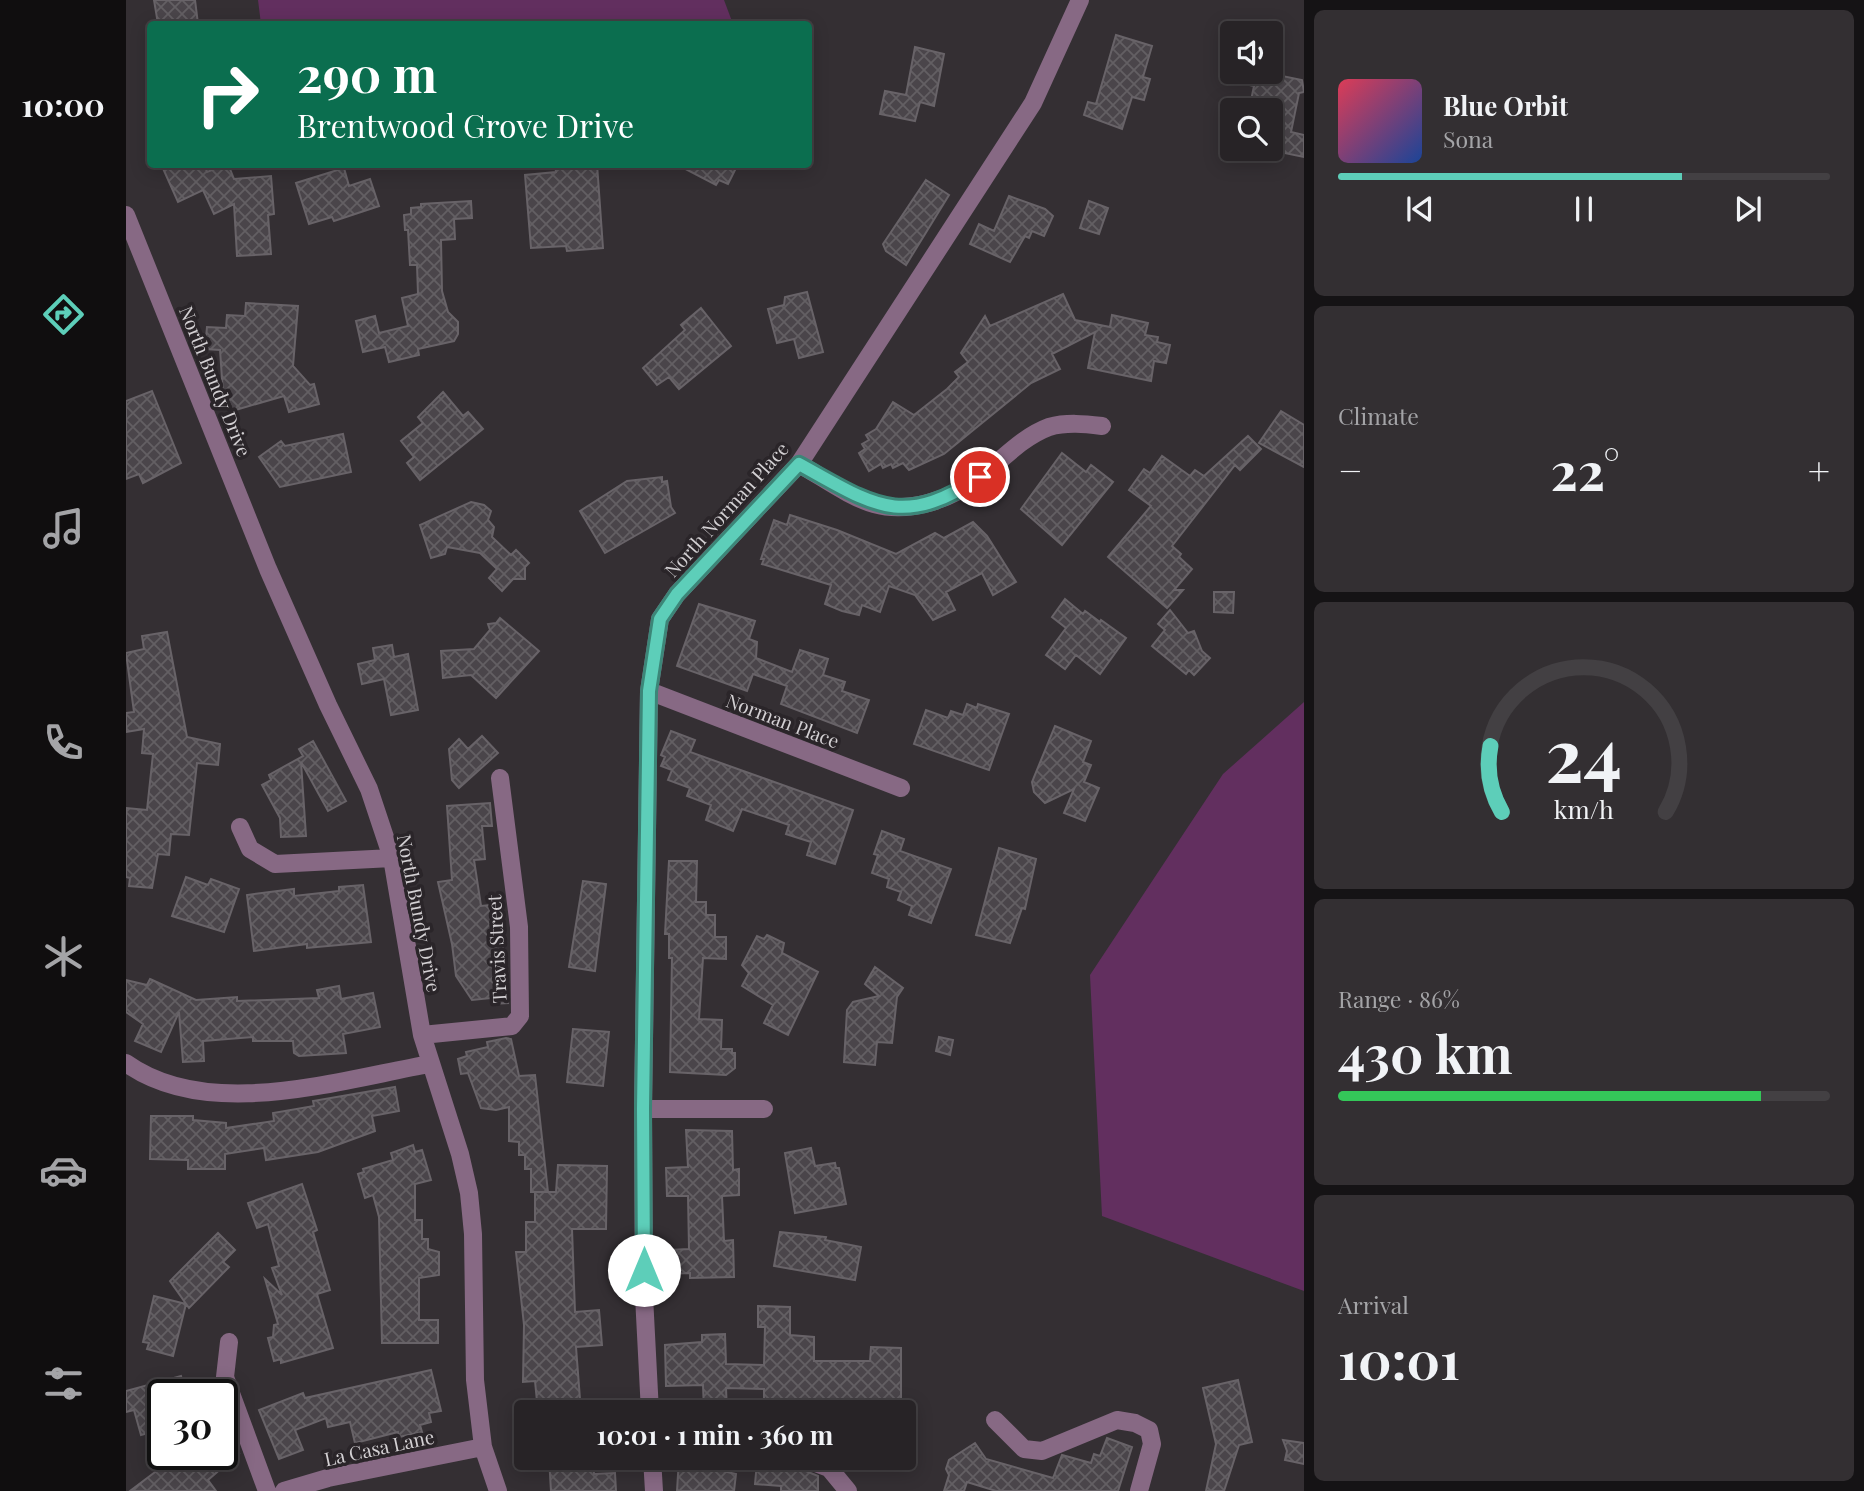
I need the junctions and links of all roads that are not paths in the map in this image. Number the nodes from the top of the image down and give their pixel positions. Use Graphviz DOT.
graph roads {
  1 [pos="1080,0"];
  2 [pos="126,215"];
  3 [pos="1102,426"];
  4 [pos="799,464"];
  5 [pos="649,691"];
  6 [pos="500,778"];
  7 [pos="901,788"];
  8 [pos="240,827"];
  9 [pos="392,858"];
  10 [pos="422,1035"];
  11 [pos="126,1063"];
  12 [pos="430,1064"];
  13 [pos="643,1109"];
  14 [pos="765,1109"];
  15 [pos="229,1342"];
  16 [pos="649,1400"];
  17 [pos="995,1420"];
  18 [pos="484,1447"];
  19 [pos="653,1470"];
  20 [pos="831,1470"];
  21 [pos="267,1491"];
  22 [pos="284,1491"];
  23 [pos="499,1491"];
  24 [pos="654,1491"];
  25 [pos="848,1491"];
  26 [pos="1139,1491"];
  1 -- 4 [label="street, North Norman Place"];
  2 -- 9 [label="street, North Bundy Drive"];
  3 -- 4 [label="street"];
  4 -- 5 [label="street, North Norman Place"];
  5 -- 7 [label="street, Norman Place"];
  5 -- 13 [label="street, North Norman Place"];
  6 -- 10 [label="street, Travis Street"];
  8 -- 9 [label="street"];
  9 -- 10 [label="street, North Bundy Drive"];
  10 -- 12 [label="street, North Bundy Drive"];
  11 -- 12 [label="street"];
  12 -- 18 [label="street, North Bundy Drive"];
  13 -- 14 [label="street"];
  13 -- 16 [label="street, North Norman Place"];
  15 -- 21 [label="street"];
  17 -- 26 [label="street"];
  18 -- 22 [label="street, La Casa Lane"];
  18 -- 23 [label="street, North Bundy Drive"];
  19 -- 24 [label="street"];
  20 -- 25 [label="street"];
}
